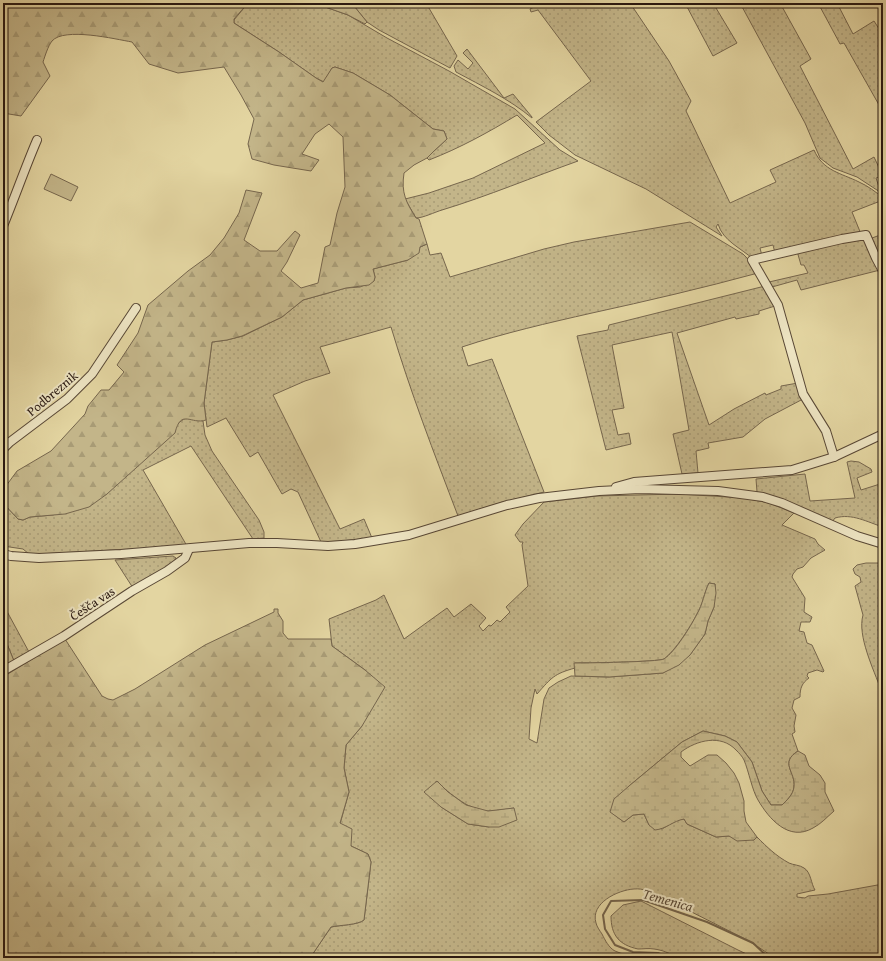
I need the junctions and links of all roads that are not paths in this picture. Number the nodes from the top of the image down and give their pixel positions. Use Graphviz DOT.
graph roads {
  1 [pos="37,140"];
  2 [pos="3,226"];
  3 [pos="883,271"];
  4 [pos="136,308"];
  5 [pos="883,434"];
  6 [pos="3,449"];
  7 [pos="834,457"];
  8 [pos="599,491"];
  9 [pos="883,544"];
  10 [pos="189,549"];
  11 [pos="3,554"];
  12 [pos="3,671"];
  1 -- 2 [label="street"];
  3 -- 7 [label="street"];
  4 -- 6 [label="street, Podbreznik"];
  5 -- 7 [label="street"];
  7 -- 8 [label="street"];
  8 -- 9 [label="street"];
  8 -- 10 [label="street"];
  10 -- 11 [label="street"];
  10 -- 12 [label="street, Češča vas"];
}
